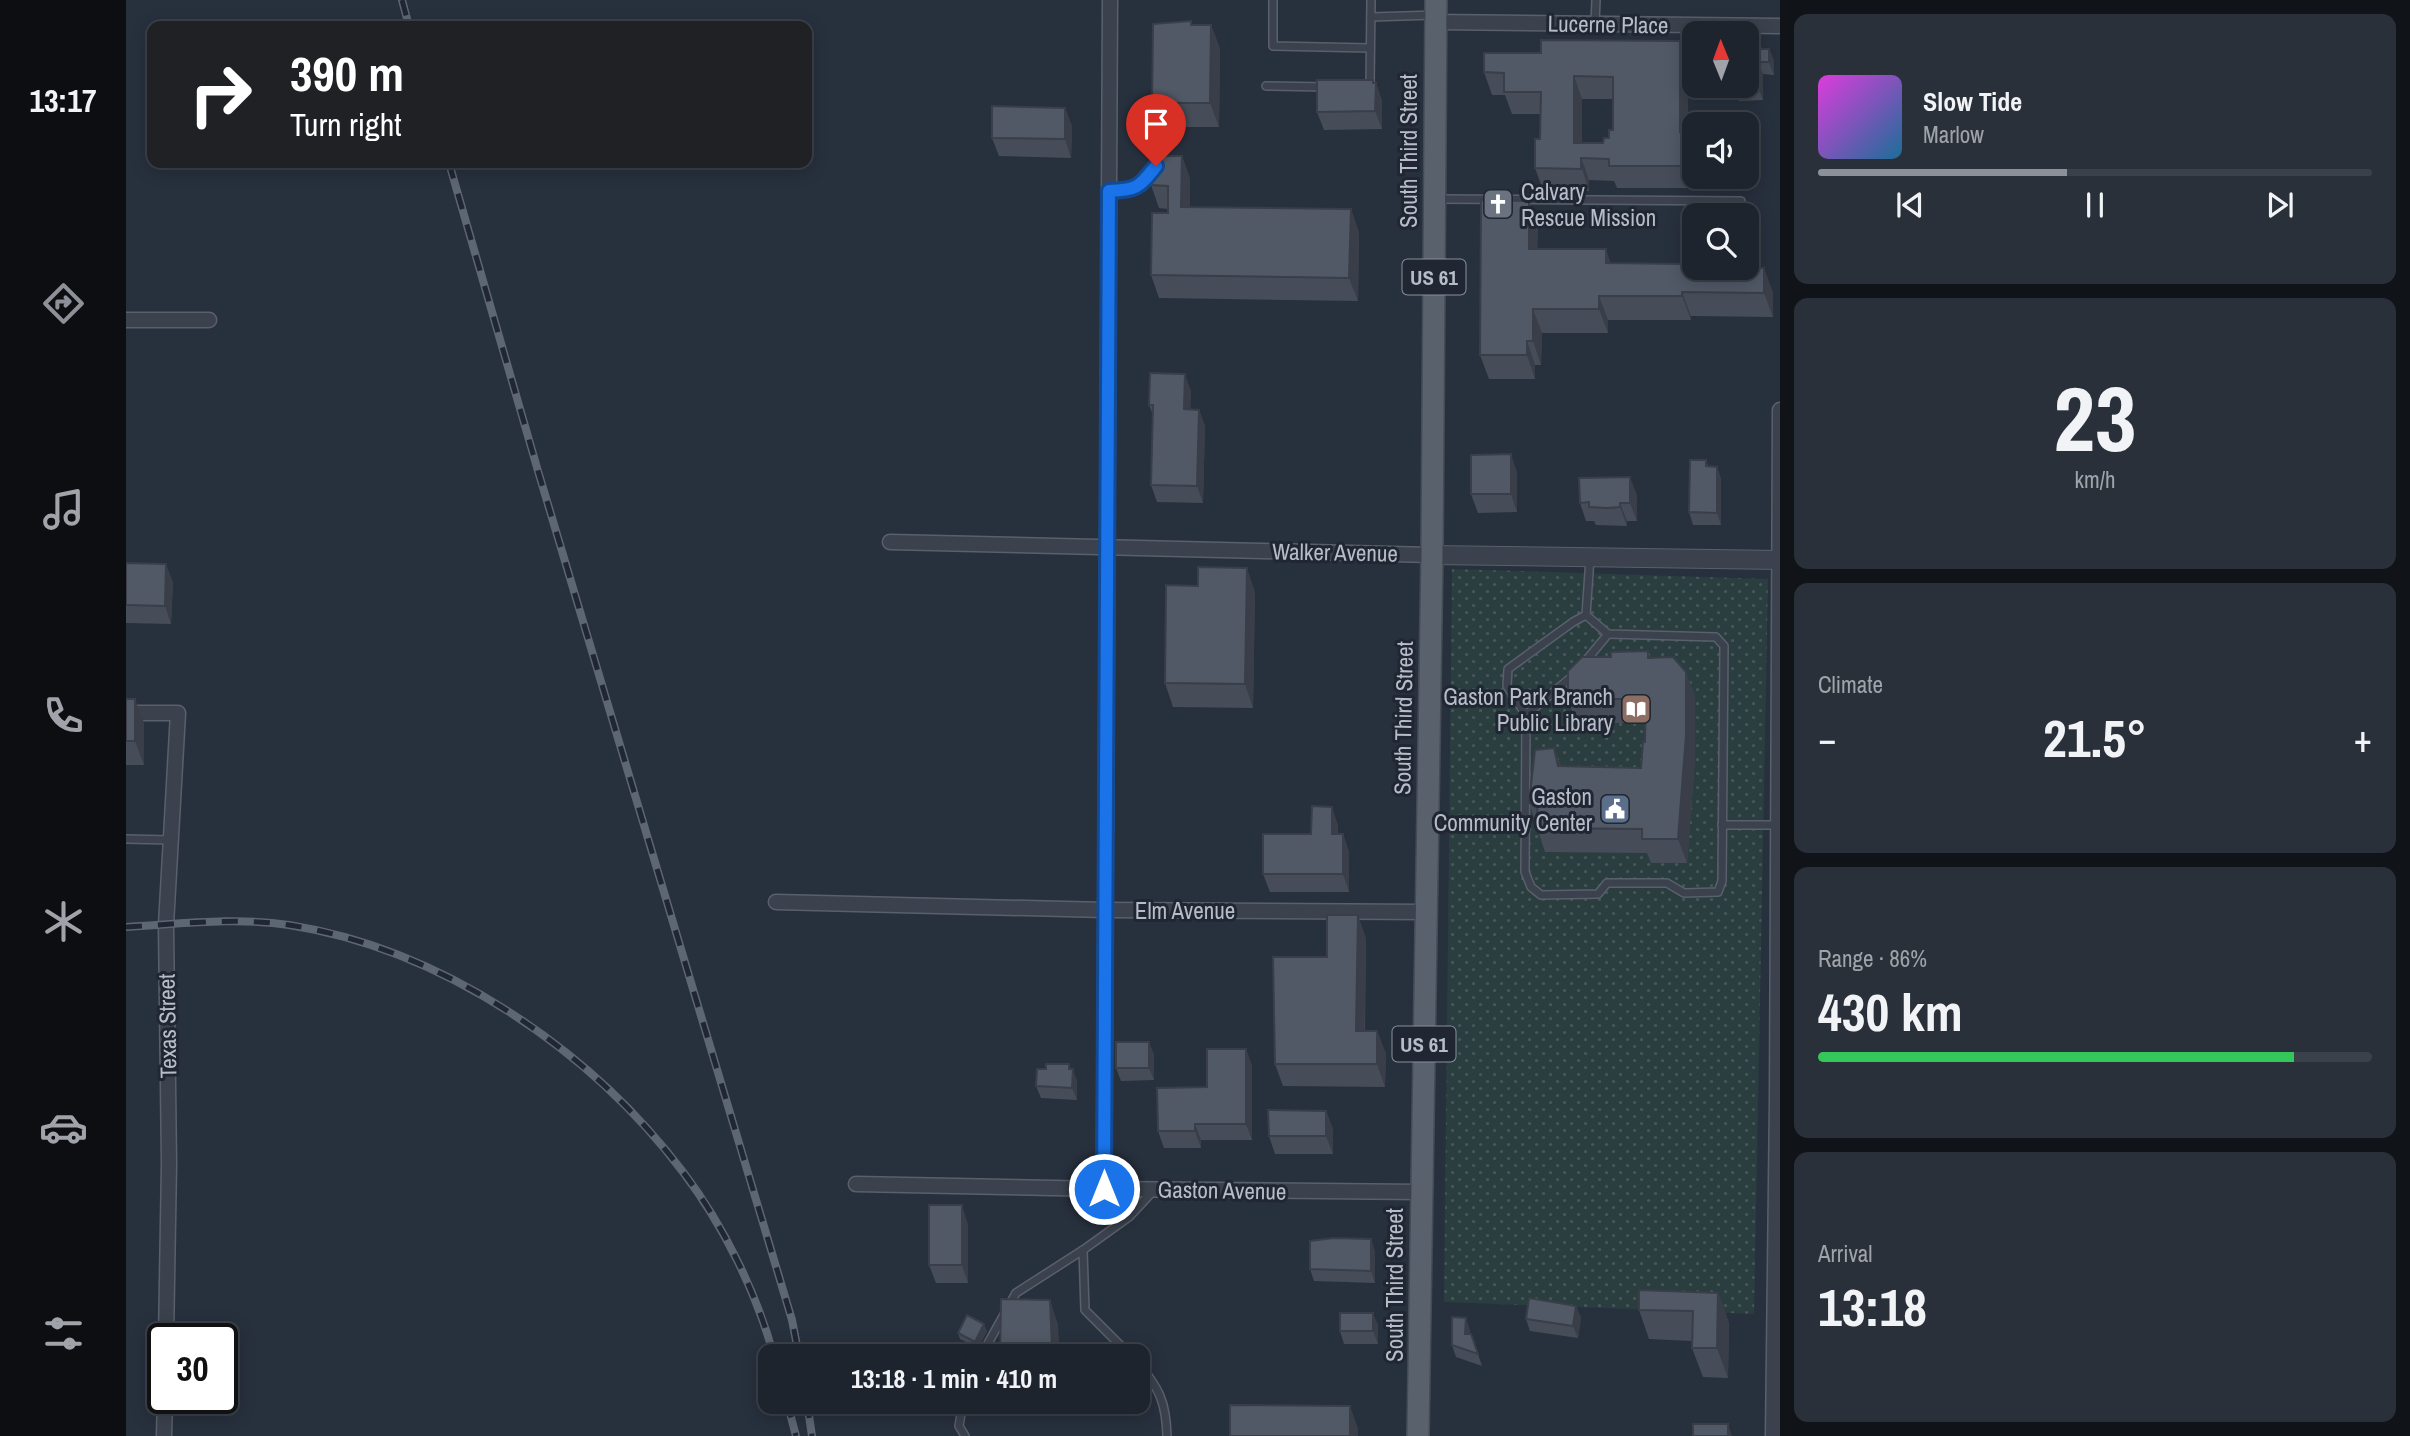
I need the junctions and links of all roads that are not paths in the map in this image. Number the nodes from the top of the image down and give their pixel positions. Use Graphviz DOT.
graph roads {
  1 [pos="1110,0"];
  2 [pos="1273,0"];
  3 [pos="1371,0"];
  4 [pos="1595,0"];
  5 [pos="1436,13"];
  6 [pos="1371,17"];
  7 [pos="1595,24"];
  8 [pos="1780,26"];
  9 [pos="1370,48"];
  10 [pos="1266,86"];
  11 [pos="1331,87"];
  12 [pos="1357,87"];
  13 [pos="1166,158"];
  14 [pos="1109,191"];
  15 [pos="1434,199"];
  16 [pos="1741,201"];
  17 [pos="126,320"];
  18 [pos="209,320"];
  19 [pos="1780,410"];
  20 [pos="890,542"];
  21 [pos="1108,547"];
  22 [pos="1432,555"];
  23 [pos="1590,557"];
  24 [pos="1779,560"];
  25 [pos="1586,615"];
  26 [pos="1608,634"];
  27 [pos="126,713"];
  28 [pos="1527,715"];
  29 [pos="1779,731"];
  30 [pos="1722,825"];
  31 [pos="1778,825"];
  32 [pos="126,839"];
  33 [pos="171,840"];
  34 [pos="776,902"];
  35 [pos="1105,910"];
  36 [pos="1426,912"];
  37 [pos="1779,1099"];
  38 [pos="856,1184"];
  39 [pos="1104,1189"];
  40 [pos="1155,1190"];
  41 [pos="1421,1192"];
  42 [pos="1083,1250"];
  43 [pos="166,1323"];
  44 [pos="988,1344"];
  45 [pos="1120,1344"];
  46 [pos="1776,1374"];
  47 [pos="1150,1378"];
  48 [pos="165,1414"];
  49 [pos="961,1414"];
  50 [pos="164,1436"];
  51 [pos="965,1436"];
  52 [pos="1167,1436"];
  53 [pos="1418,1436"];
  54 [pos="1773,1436"];
  1 -- 14 [label="street"];
  2 -- 9 [label="lane"];
  3 -- 6 [label="lane"];
  4 -- 7 [label="lane"];
  5 -- 6 [label="lane"];
  5 -- 7 [label="street, Lucerne Place"];
  5 -- 15 [label="main road, South Third Street / US 61"];
  6 -- 9 [label="lane"];
  7 -- 8 [label="street, Lucerne Place"];
  9 -- 12 [label="lane"];
  10 -- 11 [label="lane"];
  13 -- 14 [label="lane"];
  14 -- 21 [label="street"];
  15 -- 16 [label="lane"];
  15 -- 22 [label="main road, South Third Street / US 61"];
  17 -- 18 [label="street"];
  19 -- 24 [label="street"];
  20 -- 21 [label="street, Walker Avenue"];
  21 -- 22 [label="street, Walker Avenue"];
  21 -- 35 [label="street"];
  22 -- 23 [label="street, Walker Avenue"];
  22 -- 36 [label="main road, South Third Street / US 61"];
  23 -- 24 [label="street, Walker Avenue"];
  23 -- 25 [label="lane"];
  24 -- 29 [label="street"];
  25 -- 26 [label="lane"];
  25 -- 28 [label="lane"];
  26 -- 28 [label="lane"];
  26 -- 30 [label="lane"];
  27 -- 33 [label="street, Texas Street"];
  28 -- 30 [label="lane"];
  29 -- 31 [label="street"];
  30 -- 31 [label="lane"];
  31 -- 37 [label="street"];
  32 -- 33 [label="lane"];
  33 -- 43 [label="street, Texas Street"];
  34 -- 35 [label="street, Elm Avenue"];
  35 -- 36 [label="street, Elm Avenue"];
  35 -- 39 [label="street"];
  36 -- 41 [label="main road, South Third Street / US 61"];
  37 -- 46 [label="street"];
  38 -- 39 [label="street, Gaston Avenue"];
  39 -- 40 [label="street, Gaston Avenue"];
  40 -- 41 [label="street, Gaston Avenue"];
  40 -- 42 [label="lane"];
  41 -- 53 [label="main road, South Third Street / US 61"];
  42 -- 44 [label="lane"];
  42 -- 45 [label="lane"];
  46 -- 54 [label="street"];
  47 -- 52 [label="lane"];
  48 -- 50 [label="street"];
  49 -- 51 [label="lane"];
}
